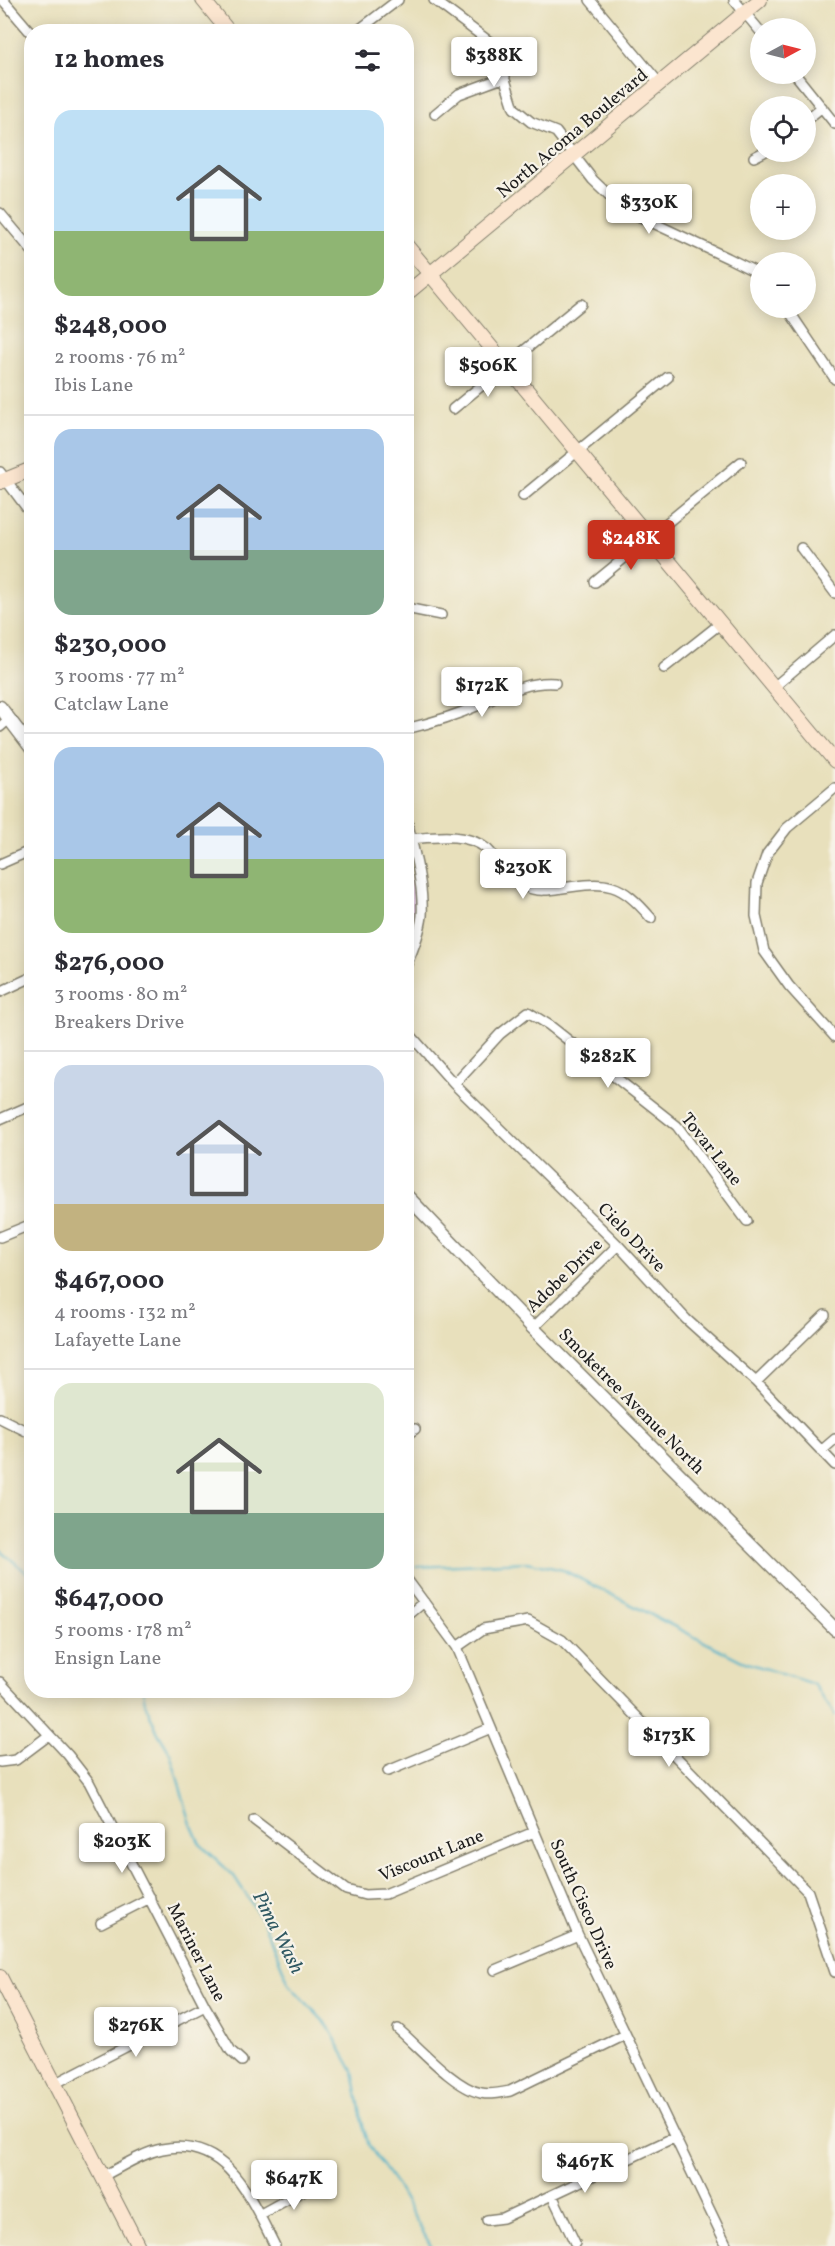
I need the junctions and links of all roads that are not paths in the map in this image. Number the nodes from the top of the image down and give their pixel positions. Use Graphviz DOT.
graph roads {
  1 [pos="3,0"];
  2 [pos="203,0"];
  3 [pos="398,0"];
  4 [pos="434,0"];
  5 [pos="590,0"];
  6 [pos="734,0"];
  7 [pos="760,0"];
  8 [pos="745,13"];
  9 [pos="750,19"];
  10 [pos="222,24"];
  11 [pos="367,24"];
  12 [pos="24,25"];
  13 [pos="505,77"];
  14 [pos="659,83"];
  15 [pos="803,84"];
  16 [pos="822,107"];
  17 [pos="816,112"];
  18 [pos="435,114"];
  19 [pos="835,124"];
  20 [pos="574,154"];
  21 [pos="0,213"];
  22 [pos="24,242"];
  23 [pos="414,254"];
  24 [pos="750,269"];
  25 [pos="431,274"];
  26 [pos="414,288"];
  27 [pos="581,304"];
  28 [pos="794,318"];
  29 [pos="506,366"];
  30 [pos="668,377"];
  31 [pos="835,379"];
  32 [pos="453,409"];
  33 [pos="578,451"];
  34 [pos="741,462"];
  35 [pos="24,471"];
  36 [pos="2,478"];
  37 [pos="523,496"];
  38 [pos="24,505"];
  39 [pos="649,538"];
  40 [pos="801,548"];
  41 [pos="595,582"];
  42 [pos="835,593"];
  43 [pos="414,610"];
  44 [pos="441,615"];
  45 [pos="720,623"];
  46 [pos="835,635"];
  47 [pos="664,668"];
  48 [pos="555,683"];
  49 [pos="774,687"];
  50 [pos="0,707"];
  51 [pos="4,723"];
  52 [pos="414,727"];
  53 [pos="24,742"];
  54 [pos="835,761"];
  55 [pos="835,788"];
  56 [pos="414,839"];
  57 [pos="24,854"];
  58 [pos="414,854"];
  59 [pos="0,864"];
  60 [pos="651,918"];
  61 [pos="414,946"];
  62 [pos="24,981"];
  63 [pos="0,992"];
  64 [pos="835,1036"];
  65 [pos="414,1039"];
  66 [pos="454,1084"];
  67 [pos="24,1108"];
  68 [pos="0,1119"];
  69 [pos="414,1203"];
  70 [pos="747,1221"];
  71 [pos="24,1227"];
  72 [pos="0,1237"];
  73 [pos="618,1245"];
  74 [pos="825,1315"];
  75 [pos="533,1328"];
  76 [pos="756,1382"];
  77 [pos="0,1418"];
  78 [pos="24,1430"];
  79 [pos="835,1439"];
  80 [pos="821,1451"];
  81 [pos="835,1465"];
  82 [pos="414,1589"];
  83 [pos="424,1602"];
  84 [pos="414,1610"];
  85 [pos="835,1629"];
  86 [pos="457,1647"];
  87 [pos="0,1682"];
  88 [pos="491,1728"];
  89 [pos="48,1736"];
  90 [pos="0,1762"];
  91 [pos="388,1771"];
  92 [pos="254,1820"];
  93 [pos="534,1832"];
  94 [pos="150,1898"];
  95 [pos="101,1923"];
  96 [pos="578,1935"];
  97 [pos="495,1970"];
  98 [pos="835,1972"];
  99 [pos="1,1981"];
  100 [pos="206,2006"];
  101 [pos="398,2029"];
  102 [pos="625,2035"];
  103 [pos="242,2061"];
  104 [pos="54,2084"];
  105 [pos="675,2138"];
  106 [pos="103,2176"];
  107 [pos="315,2184"];
  108 [pos="552,2195"];
  109 [pos="259,2215"];
  110 [pos="487,2220"];
  111 [pos="575,2243"];
  112 [pos="138,2246"];
  113 [pos="274,2246"];
  114 [pos="727,2246"];
  1 -- 12 [label="street"];
  2 -- 10 [label="main road"];
  3 -- 11 [label="street"];
  4 -- 13 [label="street"];
  5 -- 14 [label="street"];
  6 -- 8 [label="street"];
  7 -- 8 [label="main road, North Acoma Boulevard"];
  8 -- 9 [label="street"];
  8 -- 14 [label="main road, North Acoma Boulevard"];
  13 -- 18 [label="street"];
  13 -- 20 [label="street"];
  14 -- 20 [label="main road, North Acoma Boulevard"];
  15 -- 16 [label="street"];
  16 -- 17 [label="street"];
  16 -- 19 [label="street"];
  20 -- 24 [label="street"];
  20 -- 25 [label="main road, North Acoma Boulevard"];
  21 -- 22 [label="street"];
  23 -- 25 [label="main road"];
  25 -- 26 [label="main road, North Acoma Boulevard"];
  25 -- 29 [label="main road"];
  27 -- 29 [label="street"];
  28 -- 31 [label="street"];
  29 -- 32 [label="street"];
  29 -- 33 [label="main road"];
  30 -- 33 [label="street"];
  33 -- 37 [label="street"];
  33 -- 39 [label="main road"];
  34 -- 39 [label="street"];
  35 -- 36 [label="main road"];
  36 -- 38 [label="street"];
  39 -- 41 [label="street"];
  39 -- 45 [label="main road"];
  40 -- 42 [label="street"];
  43 -- 44 [label="street"];
  45 -- 47 [label="street"];
  45 -- 49 [label="main road"];
  46 -- 49 [label="street"];
  48 -- 52 [label="street"];
  49 -- 54 [label="main road"];
  50 -- 51 [label="street"];
  51 -- 53 [label="street"];
  55 -- 64 [label="street"];
  56 -- 60 [label="street"];
  57 -- 59 [label="street"];
  58 -- 61 [label="street"];
  62 -- 63 [label="street"];
  65 -- 66 [label="street, Cielo Drive"];
  66 -- 70 [label="street, Tovar Lane"];
  66 -- 73 [label="street, Cielo Drive"];
  67 -- 68 [label="street"];
  69 -- 75 [label="street, Smoketree Avenue North"];
  71 -- 72 [label="street"];
  73 -- 75 [label="street, Adobe Drive"];
  73 -- 76 [label="street, Cielo Drive"];
  74 -- 76 [label="street"];
  75 -- 85 [label="street, Smoketree Avenue North"];
  76 -- 80 [label="street, Cielo Drive"];
  77 -- 78 [label="street"];
  79 -- 80 [label="street"];
  80 -- 81 [label="street, Cielo Drive"];
  82 -- 83 [label="street, South Cisco Drive"];
  83 -- 84 [label="street"];
  83 -- 86 [label="street, South Cisco Drive"];
  86 -- 88 [label="street, South Cisco Drive"];
  86 -- 98 [label="street"];
  87 -- 89 [label="street, Mariner Lane"];
  88 -- 91 [label="street"];
  88 -- 93 [label="street, South Cisco Drive"];
  89 -- 90 [label="street"];
  89 -- 94 [label="street, Mariner Lane"];
  92 -- 93 [label="street, Viscount Lane"];
  93 -- 96 [label="street, South Cisco Drive"];
  94 -- 95 [label="street"];
  94 -- 100 [label="street, Mariner Lane"];
  96 -- 97 [label="street"];
  96 -- 102 [label="street, South Cisco Drive"];
  99 -- 104 [label="main road"];
  100 -- 103 [label="street, Mariner Lane"];
  100 -- 104 [label="street"];
  101 -- 102 [label="street"];
  102 -- 105 [label="street, South Cisco Drive"];
  104 -- 106 [label="main road"];
  105 -- 108 [label="street"];
  105 -- 114 [label="street, South Cisco Drive"];
  106 -- 109 [label="street"];
  106 -- 112 [label="main road"];
  107 -- 109 [label="street"];
  108 -- 110 [label="street"];
  108 -- 111 [label="street"];
  109 -- 113 [label="street"];
}
